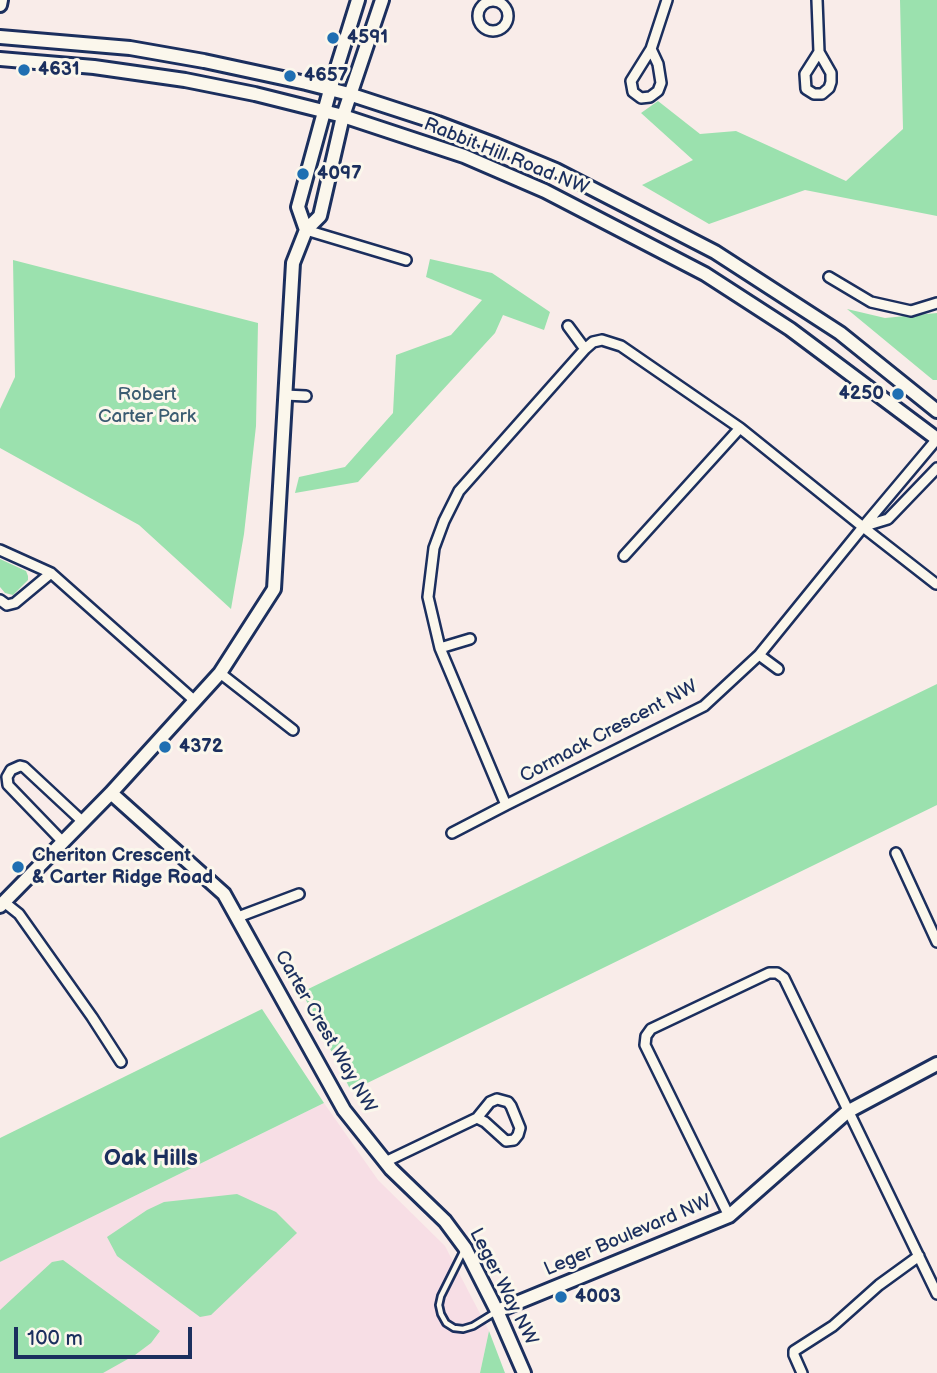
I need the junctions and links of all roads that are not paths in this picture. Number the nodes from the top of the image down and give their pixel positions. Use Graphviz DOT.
graph roads {
  1 [pos="358,0"];
  2 [pos="382,0"];
  3 [pos="667,0"];
  4 [pos="817,0"];
  5 [pos="0,37"];
  6 [pos="651,50"];
  7 [pos="819,52"];
  8 [pos="0,59"];
  9 [pos="330,90"];
  10 [pos="349,94"];
  11 [pos="324,110"];
  12 [pos="343,116"];
  13 [pos="306,230"];
  14 [pos="406,260"];
  15 [pos="830,277"];
  16 [pos="937,303"];
  17 [pos="568,326"];
  18 [pos="585,349"];
  19 [pos="285,395"];
  20 [pos="306,396"];
  21 [pos="937,411"];
  22 [pos="740,428"];
  23 [pos="937,439"];
  24 [pos="937,468"];
  25 [pos="863,527"];
  26 [pos="0,550"];
  27 [pos="624,556"];
  28 [pos="51,573"];
  29 [pos="936,584"];
  30 [pos="0,600"];
  31 [pos="470,639"];
  32 [pos="440,648"];
  33 [pos="759,655"];
  34 [pos="778,669"];
  35 [pos="220,673"];
  36 [pos="195,701"];
  37 [pos="293,730"];
  38 [pos="111,793"];
  39 [pos="506,805"];
  40 [pos="82,821"];
  41 [pos="452,834"];
  42 [pos="62,841"];
  43 [pos="896,853"];
  44 [pos="299,894"];
  45 [pos="2,904"];
  46 [pos="237,917"];
  47 [pos="937,943"];
  48 [pos="121,1062"];
  49 [pos="937,1064"];
  50 [pos="847,1112"];
  51 [pos="477,1118"];
  52 [pos="385,1162"];
  53 [pos="729,1216"];
  54 [pos="465,1248"];
  55 [pos="919,1256"];
  56 [pos="937,1294"];
  57 [pos="497,1311"];
  58 [pos="524,1373"];
  59 [pos="802,1373"];
  1 -- 9 [label="street"];
  2 -- 10 [label="street"];
  3 -- 6 [label="street"];
  4 -- 7 [label="street"];
  5 -- 9 [label="street, Rabbit Hill Road NW"];
  6 -- 6 [label="street"];
  8 -- 11 [label="street, Rabbit Hill Road NW"];
  9 -- 10 [label="street, Rabbit Hill Road NW"];
  9 -- 11 [label="street"];
  10 -- 12 [label="street"];
  10 -- 21 [label="street, Rabbit Hill Road NW"];
  11 -- 12 [label="street, Rabbit Hill Road NW"];
  11 -- 13 [label="street"];
  12 -- 13 [label="street"];
  12 -- 23 [label="street, Rabbit Hill Road NW"];
  13 -- 14 [label="street"];
  13 -- 19 [label="street"];
  15 -- 16 [label="street"];
  17 -- 18 [label="street"];
  18 -- 22 [label="street"];
  18 -- 32 [label="street, Cormack Crescent NW"];
  19 -- 20 [label="street"];
  19 -- 35 [label="street"];
  22 -- 25 [label="street"];
  22 -- 27 [label="street"];
  23 -- 25 [label="street, Cormack Crescent NW"];
  24 -- 25 [label="street, Cormack Crescent NW"];
  25 -- 29 [label="street"];
  25 -- 33 [label="street, Cormack Crescent NW"];
  26 -- 28 [label="street"];
  28 -- 30 [label="street"];
  28 -- 36 [label="street"];
  31 -- 32 [label="street"];
  32 -- 39 [label="street, Cormack Crescent NW"];
  33 -- 34 [label="street"];
  33 -- 39 [label="street, Cormack Crescent NW"];
  35 -- 36 [label="street"];
  35 -- 37 [label="street"];
  36 -- 38 [label="street"];
  38 -- 40 [label="street"];
  38 -- 46 [label="street, Carter Crest Way NW"];
  39 -- 41 [label="street, Cormack Crescent NW"];
  40 -- 42 [label="street"];
  40 -- 42 [label="street"];
  42 -- 45 [label="street"];
  43 -- 47 [label="street"];
  44 -- 46 [label="street"];
  45 -- 48 [label="street"];
  46 -- 52 [label="street, Carter Crest Way NW"];
  49 -- 50 [label="street, Leger Boulevard NW"];
  50 -- 53 [label="street, Leger Boulevard NW"];
  50 -- 53 [label="street"];
  50 -- 55 [label="street"];
  51 -- 51 [label="street"];
  51 -- 52 [label="street"];
  52 -- 54 [label="street, Leger Way NW"];
  53 -- 57 [label="street, Leger Boulevard NW"];
  54 -- 57 [label="street, Leger Way NW"];
  54 -- 57 [label="lane"];
  55 -- 56 [label="street"];
  55 -- 59 [label="street"];
  57 -- 58 [label="street, Leger Way NW"];
}
